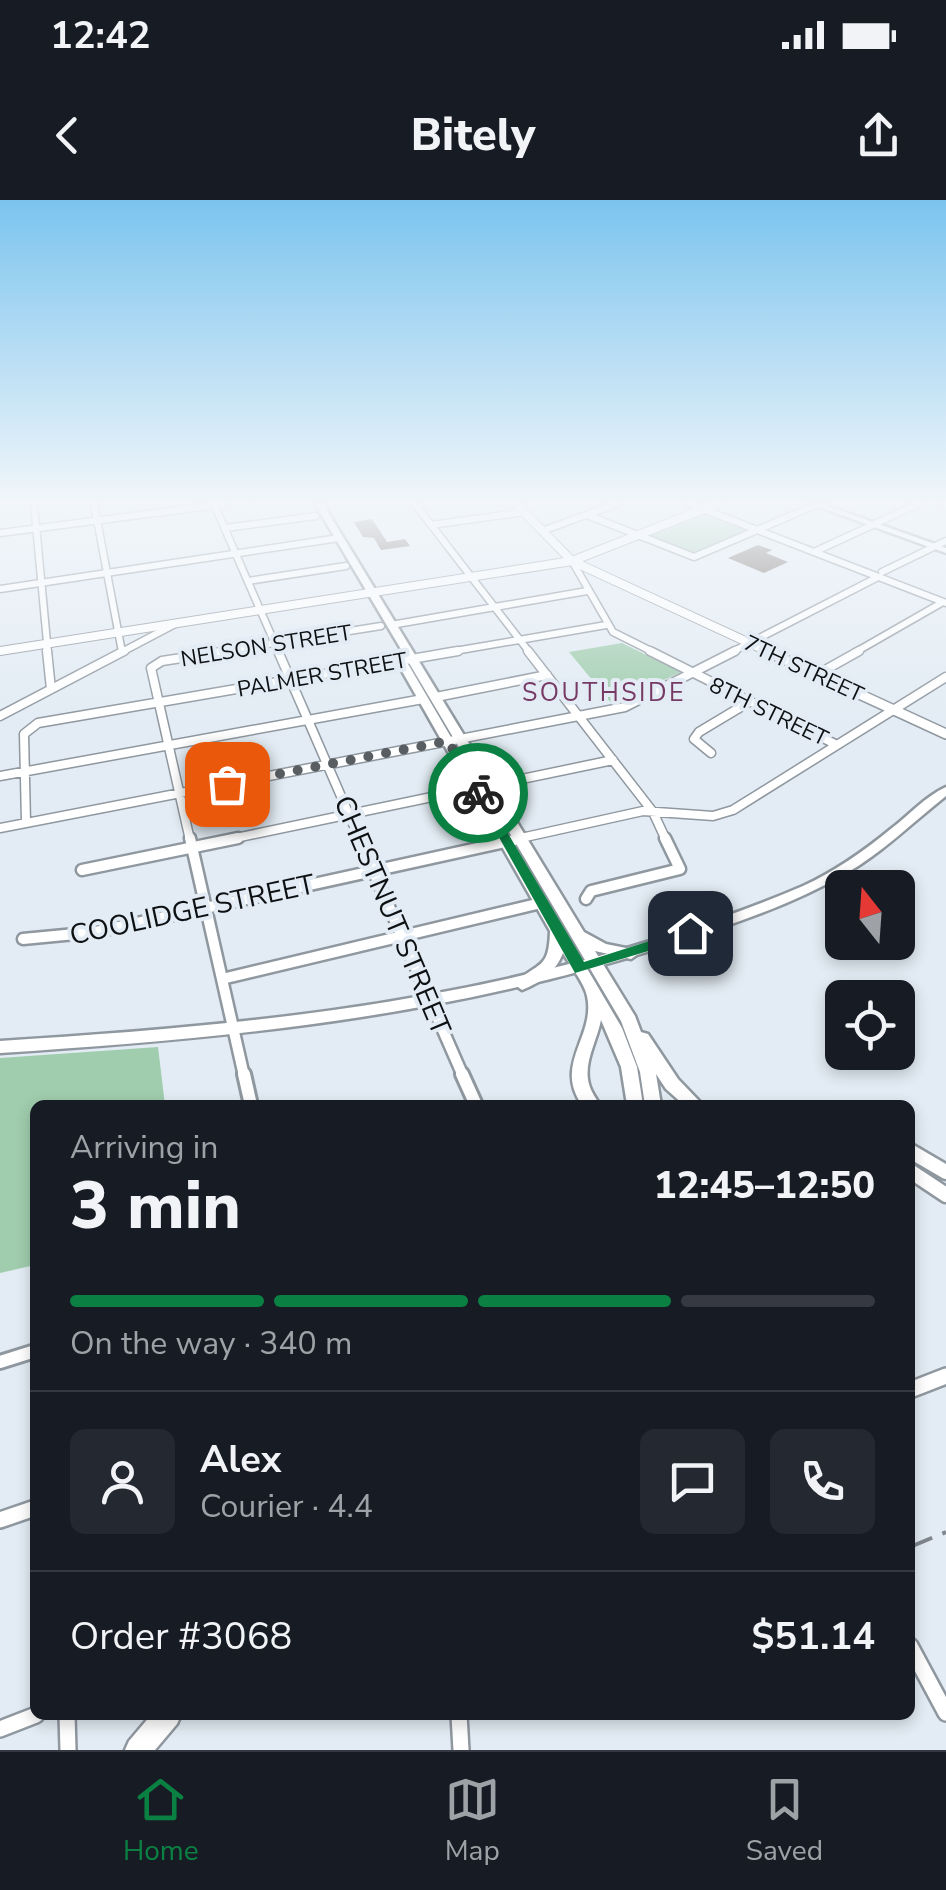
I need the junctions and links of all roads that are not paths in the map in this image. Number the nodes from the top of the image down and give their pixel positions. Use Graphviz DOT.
graph roads {
  1 [pos="40,576"];
  2 [pos="86,576"];
  3 [pos="109,576"];
  4 [pos="246,576"];
  5 [pos="278,576"];
  6 [pos="354,576"];
  7 [pos="357,576"];
  8 [pos="482,576"];
  9 [pos="580,576"];
  10 [pos="604,576"];
  11 [pos="877,576"];
  12 [pos="883,576"];
  13 [pos="472,578"];
  14 [pos="248,581"];
  15 [pos="41,583"];
  16 [pos="0,589"];
  17 [pos="588,592"];
  18 [pos="368,594"];
  19 [pos="945,603"];
  20 [pos="495,607"];
  21 [pos="260,610"];
  22 [pos="175,624"];
  23 [pos="606,624"];
  24 [pos="386,626"];
  25 [pos="118,633"];
  26 [pos="520,640"];
  27 [pos="749,642"];
  28 [pos="275,643"];
  29 [pos="47,644"];
  30 [pos="0,651"];
  31 [pos="122,652"];
  32 [pos="406,660"];
  33 [pos="691,672"];
  34 [pos="818,674"];
  35 [pos="548,675"];
  36 [pos="946,677"];
  37 [pos="291,680"];
  38 [pos="50,689"];
  39 [pos="430,698"];
  40 [pos="158,702"];
  41 [pos="749,702"];
  42 [pos="893,709"];
  43 [pos="578,715"];
  44 [pos="0,716"];
  45 [pos="308,720"];
  46 [pos="946,734"];
  47 [pos="454,740"];
  48 [pos="168,745"];
  49 [pos="837,745"];
  50 [pos="711,752"];
  51 [pos="612,760"];
  52 [pos="328,764"];
  53 [pos="24,772"];
  54 [pos="0,776"];
  55 [pos="482,787"];
  56 [pos="946,790"];
  57 [pos="179,794"];
  58 [pos="653,812"];
  59 [pos="349,814"];
  60 [pos="26,824"];
  61 [pos="0,828"];
  62 [pos="512,840"];
  63 [pos="191,848"];
  64 [pos="82,870"];
  65 [pos="374,871"];
  66 [pos="586,899"];
  67 [pos="541,903"];
  68 [pos="205,908"];
  69 [pos="557,928"];
  70 [pos="575,933"];
  71 [pos="402,936"];
  72 [pos="23,939"];
  73 [pos="630,954"];
  74 [pos="588,973"];
  75 [pos="222,980"];
  76 [pos="522,984"];
  77 [pos="432,1004"];
  78 [pos="630,1020"];
  79 [pos="233,1030"];
  80 [pos="0,1047"];
  81 [pos="652,1099"];
  82 [pos="249,1100"];
  83 [pos="474,1100"];
  84 [pos="590,1100"];
  85 [pos="635,1100"];
  86 [pos="690,1100"];
  87 [pos="915,1154"];
  88 [pos="946,1172"];
  89 [pos="915,1174"];
  90 [pos="946,1195"];
  91 [pos="30,1353"];
  92 [pos="0,1362"];
  93 [pos="946,1376"];
  94 [pos="915,1388"];
  95 [pos="30,1510"];
  96 [pos="0,1520"];
  97 [pos="915,1655"];
  98 [pos="946,1714"];
  99 [pos="30,1717"];
  100 [pos="67,1720"];
  101 [pos="164,1720"];
  102 [pos="459,1720"];
  103 [pos="0,1729"];
  104 [pos="68,1750"];
  105 [pos="138,1750"];
  106 [pos="460,1750"];
  1 -- 15 [label="street"];
  2 -- 15 [label="street"];
  3 -- 25 [label="street"];
  4 -- 14 [label="street, CHESTNUT STREET"];
  5 -- 14 [label="street"];
  6 -- 18 [label="main road"];
  7 -- 18 [label="main road"];
  8 -- 13 [label="street"];
  9 -- 17 [label="street"];
  10 -- 27 [label="street, 7TH STREET"];
  11 -- 27 [label="street"];
  12 -- 19 [label="street"];
  13 -- 18 [label="street"];
  13 -- 20 [label="street"];
  14 -- 21 [label="street, CHESTNUT STREET"];
  15 -- 16 [label="street"];
  15 -- 29 [label="street"];
  17 -- 20 [label="street, NELSON STREET"];
  17 -- 23 [label="street"];
  18 -- 21 [label="street"];
  18 -- 24 [label="main road"];
  19 -- 34 [label="street"];
  20 -- 24 [label="street, NELSON STREET"];
  20 -- 26 [label="street"];
  21 -- 22 [label="street"];
  21 -- 28 [label="street, CHESTNUT STREET"];
  22 -- 25 [label="street"];
  22 -- 31 [label="street"];
  23 -- 26 [label="street, PALMER STREET"];
  23 -- 33 [label="street, 8TH STREET"];
  24 -- 28 [label="street, NELSON STREET"];
  24 -- 32 [label="main road"];
  25 -- 29 [label="street"];
  25 -- 31 [label="street"];
  26 -- 32 [label="street, PALMER STREET"];
  26 -- 35 [label="street"];
  27 -- 33 [label="street"];
  27 -- 34 [label="street, 7TH STREET"];
  28 -- 37 [label="street, CHESTNUT STREET"];
  28 -- 40 [label="street, NELSON STREET"];
  29 -- 30 [label="street"];
  29 -- 38 [label="street"];
  31 -- 38 [label="street"];
  32 -- 37 [label="street, PALMER STREET"];
  32 -- 39 [label="main road"];
  33 -- 41 [label="street, 8TH STREET"];
  33 -- 43 [label="street"];
  34 -- 42 [label="street, 7TH STREET"];
  35 -- 39 [label="street"];
  35 -- 43 [label="street"];
  36 -- 42 [label="street, COOLIDGE STREET"];
  37 -- 40 [label="street, PALMER STREET"];
  37 -- 45 [label="street, CHESTNUT STREET"];
  38 -- 44 [label="street"];
  39 -- 45 [label="street"];
  39 -- 47 [label="main road"];
  40 -- 48 [label="street"];
  40 -- 53 [label="street, PALMER STREET"];
  41 -- 49 [label="street, 8TH STREET"];
  41 -- 50 [label="street"];
  42 -- 46 [label="street, 7TH STREET"];
  42 -- 49 [label="street, COOLIDGE STREET"];
  43 -- 47 [label="street"];
  43 -- 51 [label="street"];
  45 -- 48 [label="street"];
  45 -- 52 [label="street, CHESTNUT STREET"];
  47 -- 52 [label="street"];
  47 -- 55 [label="main road"];
  48 -- 53 [label="street"];
  48 -- 57 [label="street"];
  49 -- 58 [label="street, COOLIDGE STREET"];
  51 -- 55 [label="street"];
  51 -- 58 [label="street"];
  52 -- 57 [label="street"];
  52 -- 59 [label="street, CHESTNUT STREET"];
  53 -- 54 [label="street"];
  53 -- 60 [label="street"];
  55 -- 59 [label="street"];
  55 -- 62 [label="main road"];
  56 -- 73 [label="main road"];
  57 -- 60 [label="street"];
  57 -- 63 [label="street"];
  58 -- 62 [label="street, COOLIDGE STREET"];
  58 -- 66 [label="street"];
  59 -- 63 [label="street"];
  59 -- 65 [label="street, CHESTNUT STREET"];
  60 -- 61 [label="street"];
  62 -- 65 [label="street, COOLIDGE STREET"];
  62 -- 67 [label="main road"];
  62 -- 70 [label="main road"];
  63 -- 64 [label="street"];
  63 -- 68 [label="street"];
  65 -- 68 [label="street, COOLIDGE STREET"];
  65 -- 71 [label="street, CHESTNUT STREET"];
  67 -- 69 [label="main road"];
  67 -- 71 [label="street"];
  68 -- 72 [label="street, COOLIDGE STREET"];
  68 -- 75 [label="street"];
  69 -- 74 [label="main road"];
  69 -- 76 [label="main road"];
  70 -- 73 [label="main road"];
  70 -- 74 [label="main road"];
  71 -- 75 [label="street"];
  71 -- 77 [label="street, CHESTNUT STREET"];
  73 -- 74 [label="main road"];
  74 -- 76 [label="main road"];
  74 -- 78 [label="main road"];
  74 -- 84 [label="main road"];
  74 -- 85 [label="main road"];
  75 -- 79 [label="street"];
  76 -- 77 [label="main road"];
  77 -- 79 [label="main road"];
  77 -- 83 [label="street, CHESTNUT STREET"];
  78 -- 81 [label="main road"];
  78 -- 86 [label="main road"];
  79 -- 80 [label="main road"];
  79 -- 82 [label="street"];
  87 -- 88 [label="street"];
  89 -- 90 [label="street"];
  91 -- 92 [label="street"];
  93 -- 94 [label="street"];
  95 -- 96 [label="street"];
  97 -- 98 [label="street"];
  99 -- 103 [label="street"];
  100 -- 104 [label="street"];
  101 -- 105 [label="main road"];
  102 -- 106 [label="street"];
}
